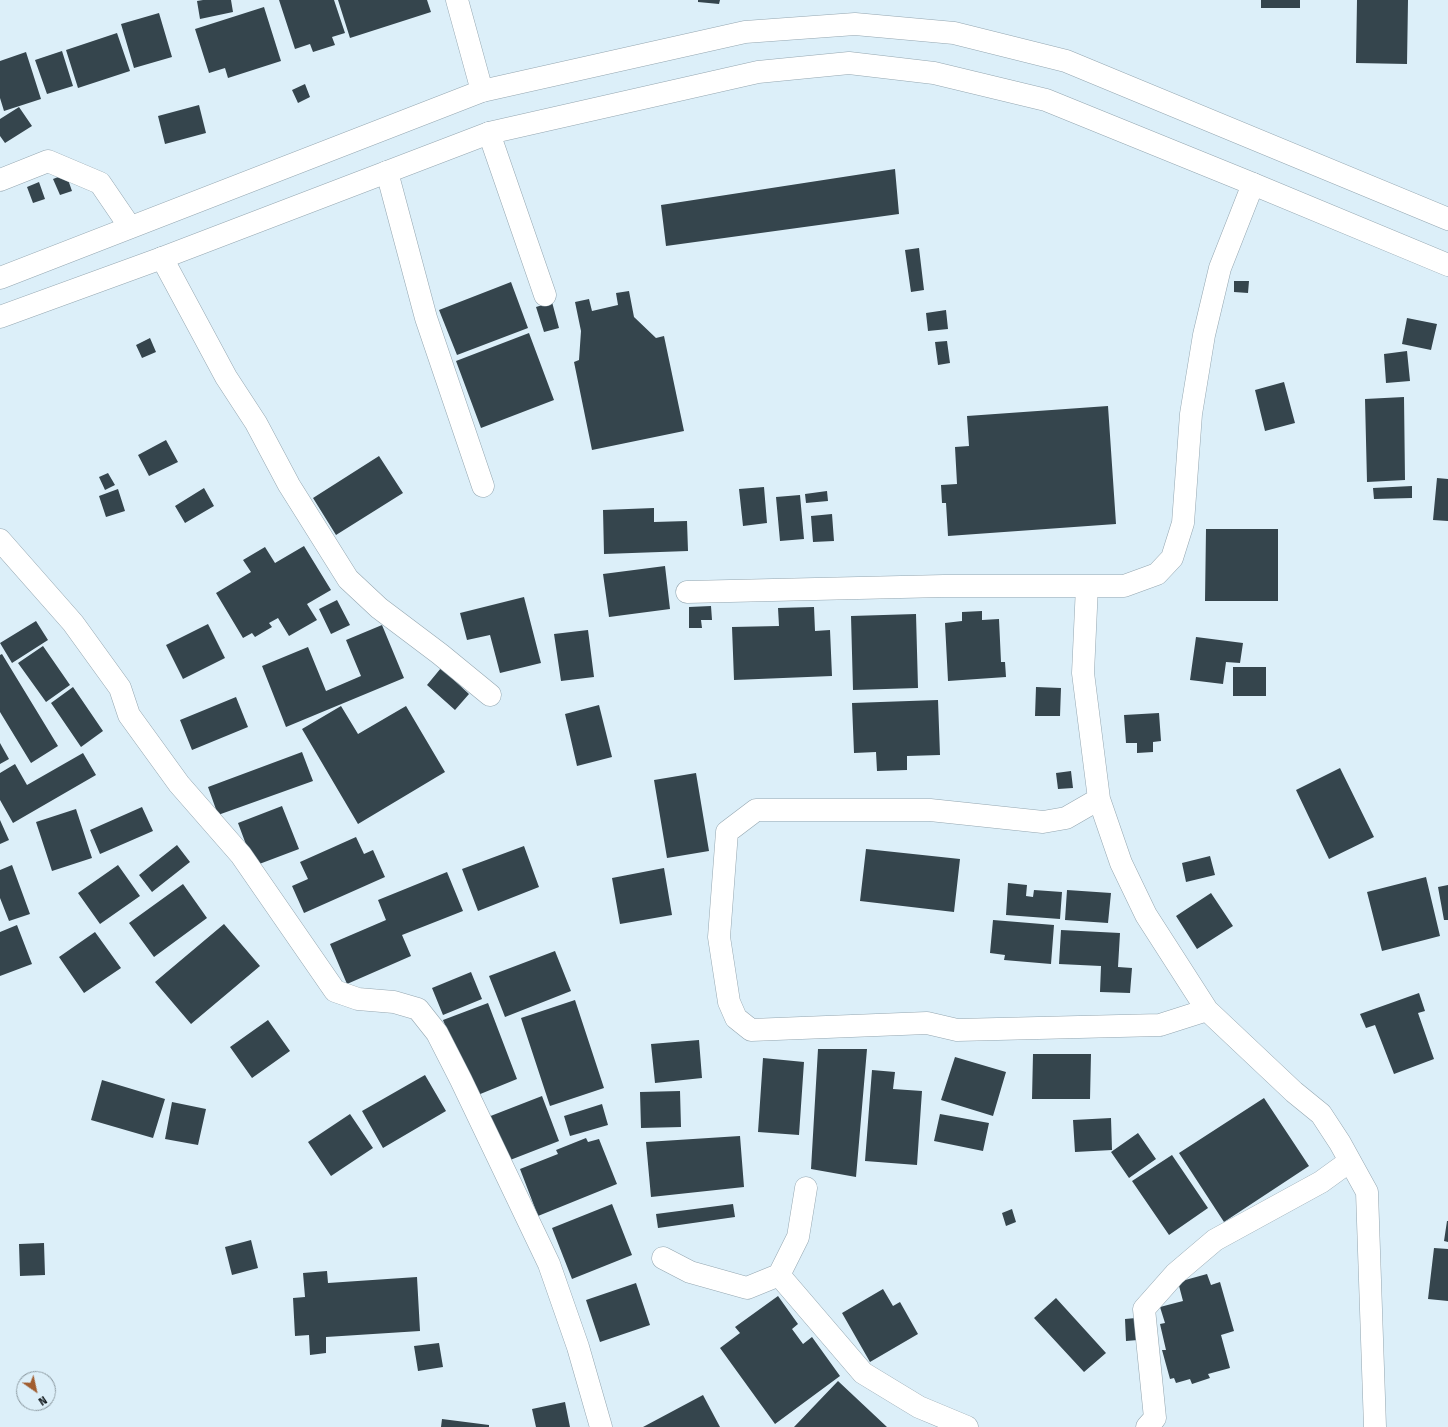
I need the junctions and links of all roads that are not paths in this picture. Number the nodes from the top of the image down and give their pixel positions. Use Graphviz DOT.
graph roads {
  1 [pos="457,0"];
  2 [pos="482,91"];
  3 [pos="489,133"];
  4 [pos="387,172"];
  5 [pos="0,180"];
  6 [pos="1253,184"];
  7 [pos="1448,219"];
  8 [pos="130,227"];
  9 [pos="162,258"];
  10 [pos="1448,265"];
  11 [pos="0,278"];
  12 [pos="545,295"];
  13 [pos="0,317"];
  14 [pos="483,486"];
  15 [pos="0,540"];
  16 [pos="1087,586"];
  17 [pos="687,592"];
  18 [pos="490,695"];
  19 [pos="1099,799"];
  20 [pos="1207,1010"];
  21 [pos="1350,1161"];
  22 [pos="806,1188"];
  23 [pos="663,1258"];
  24 [pos="778,1275"];
  25 [pos="601,1427"];
  26 [pos="967,1427"];
  27 [pos="1147,1427"];
  28 [pos="1375,1427"];
  1 -- 2 [label="street"];
  2 -- 7 [label="street"];
  2 -- 8 [label="street"];
  3 -- 4 [label="street"];
  3 -- 6 [label="street"];
  3 -- 12 [label="street"];
  4 -- 9 [label="street"];
  4 -- 14 [label="street"];
  5 -- 8 [label="street"];
  6 -- 10 [label="street"];
  6 -- 16 [label="street"];
  8 -- 11 [label="street"];
  9 -- 13 [label="street"];
  9 -- 18 [label="street"];
  15 -- 25 [label="street"];
  16 -- 17 [label="street"];
  16 -- 19 [label="street"];
  19 -- 20 [label="street"];
  19 -- 20 [label="street"];
  20 -- 21 [label="street"];
  21 -- 27 [label="street"];
  21 -- 28 [label="street"];
  22 -- 24 [label="street"];
  23 -- 24 [label="street"];
  24 -- 26 [label="street"];
}
